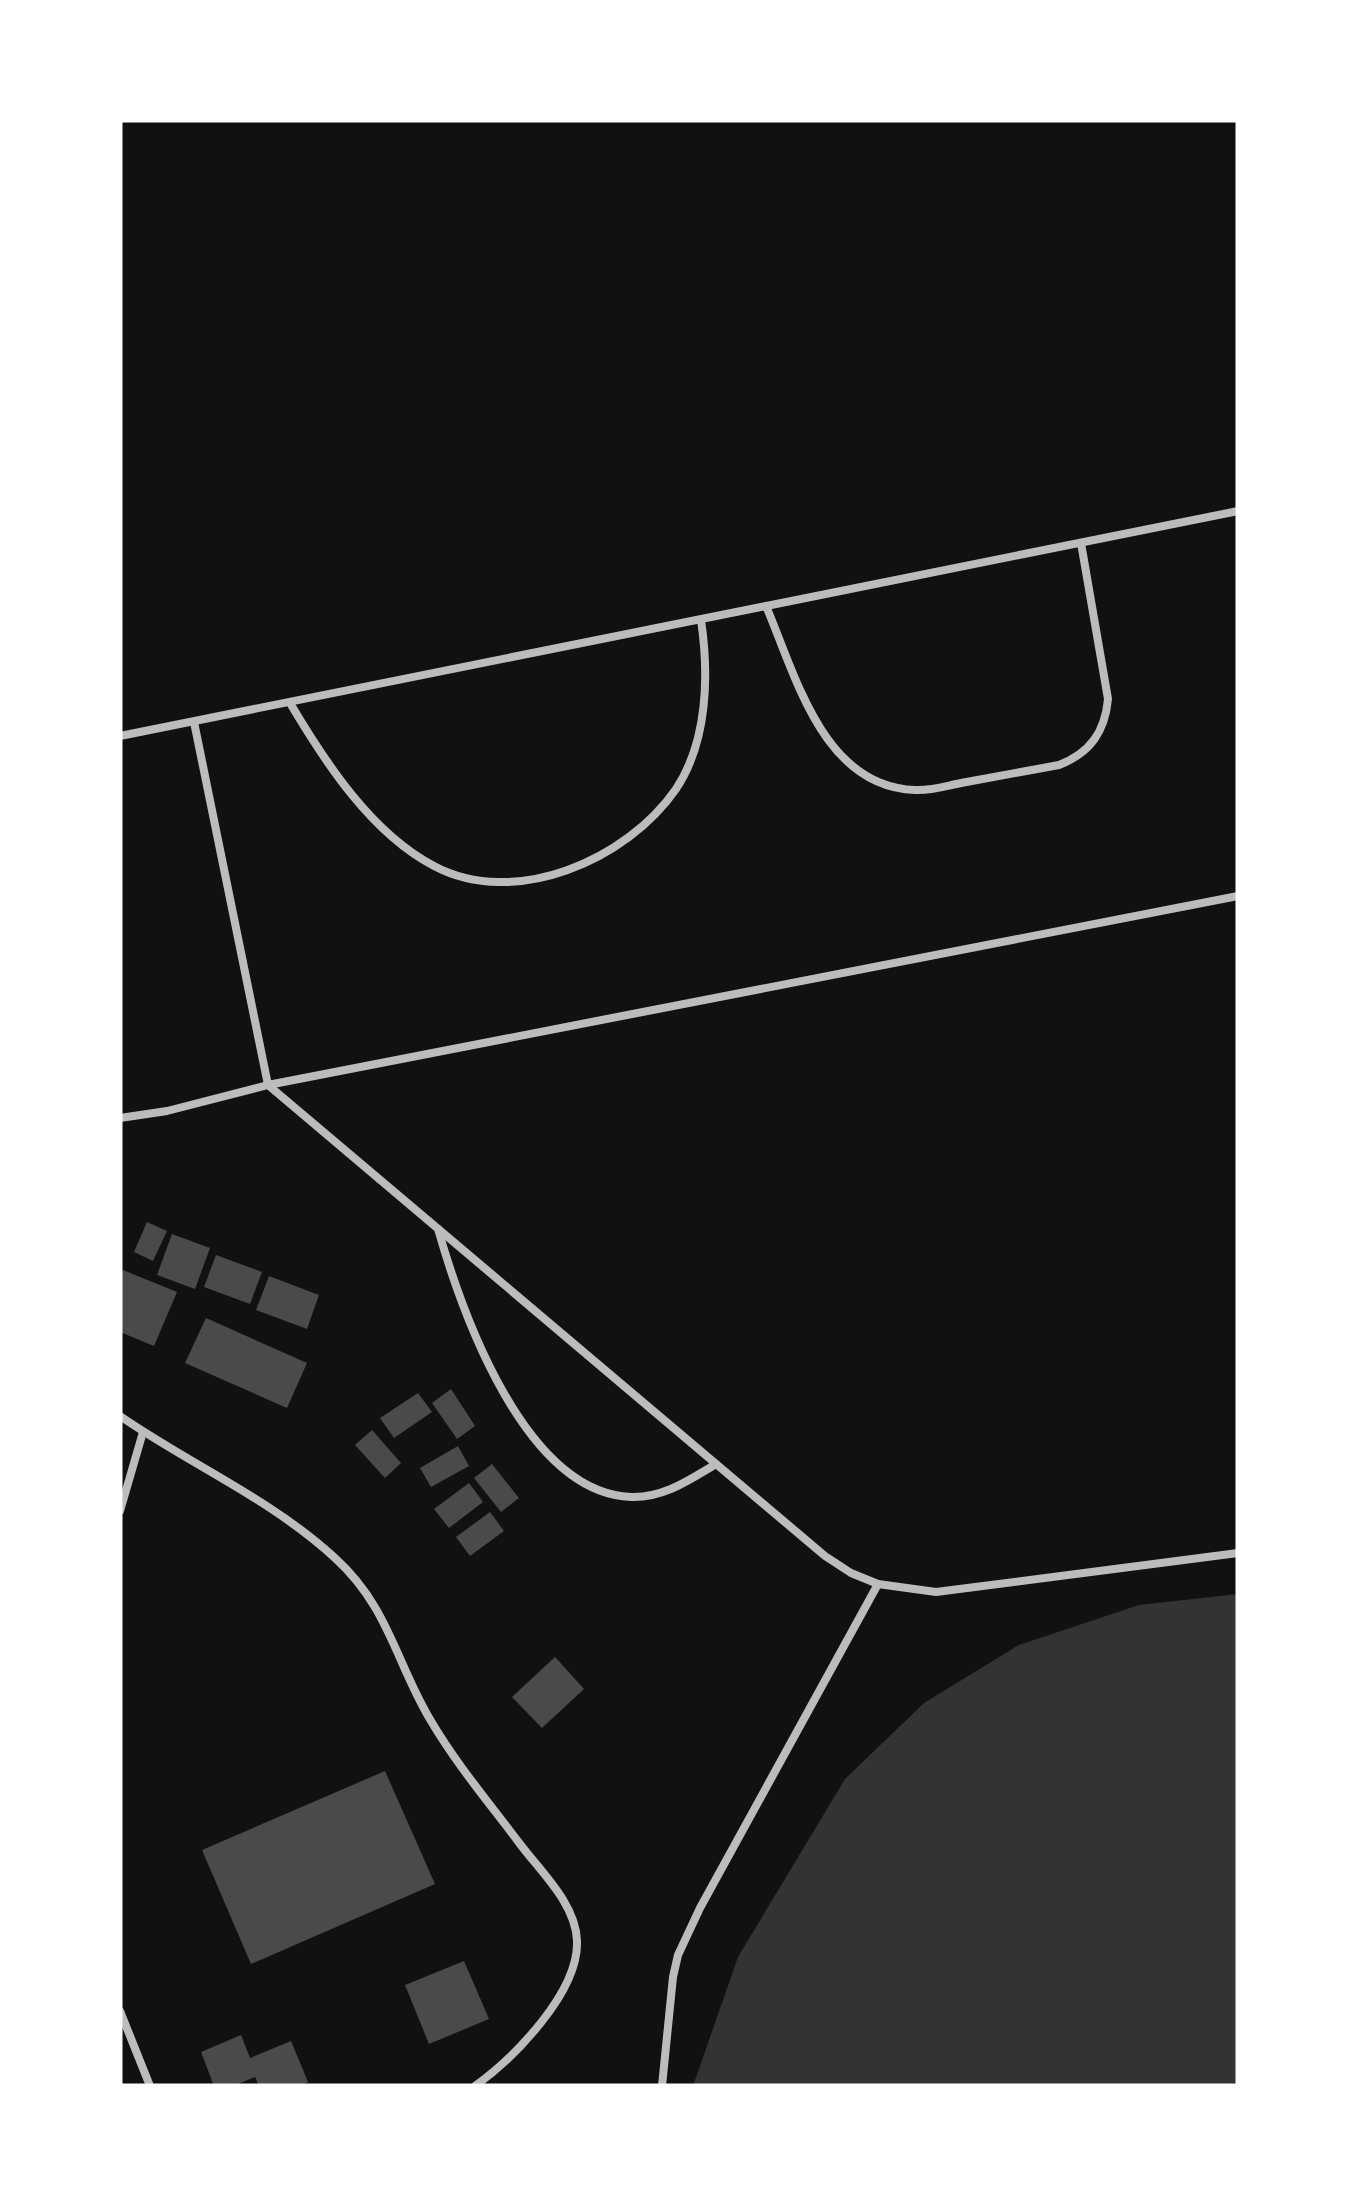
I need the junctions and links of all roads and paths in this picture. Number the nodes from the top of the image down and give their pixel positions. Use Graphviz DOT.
graph roads {
  1 [pos="1238,511"];
  2 [pos="1081,542"];
  3 [pos="766,606"];
  4 [pos="701,620"];
  5 [pos="290,702"];
  6 [pos="194,722"];
  7 [pos="120,736"];
  8 [pos="1238,896"];
  9 [pos="268,1085"];
  10 [pos="120,1118"];
  11 [pos="438,1229"];
  12 [pos="120,1416"];
  13 [pos="144,1432"];
  14 [pos="716,1464"];
  15 [pos="120,1511"];
  16 [pos="1238,1553"];
  17 [pos="878,1584"];
  18 [pos="120,2011"];
  19 [pos="150,2086"];
  20 [pos="475,2086"];
  21 [pos="662,2086"];
  1 -- 2 [label="lane"];
  2 -- 3 [label="lane"];
  2 -- 3 [label="lane"];
  3 -- 4 [label="lane"];
  4 -- 5 [label="lane"];
  4 -- 5 [label="lane"];
  5 -- 6 [label="lane"];
  6 -- 7 [label="lane"];
  6 -- 9 [label="lane"];
  8 -- 9 [label="lane"];
  9 -- 10 [label="lane"];
  9 -- 11 [label="lane"];
  11 -- 14 [label="lane"];
  11 -- 14 [label="lane"];
  12 -- 13 [label="lane"];
  13 -- 15 [label="lane"];
  13 -- 20 [label="lane"];
  14 -- 17 [label="lane"];
  16 -- 17 [label="lane"];
  17 -- 21 [label="lane"];
  18 -- 19 [label="lane"];
}
